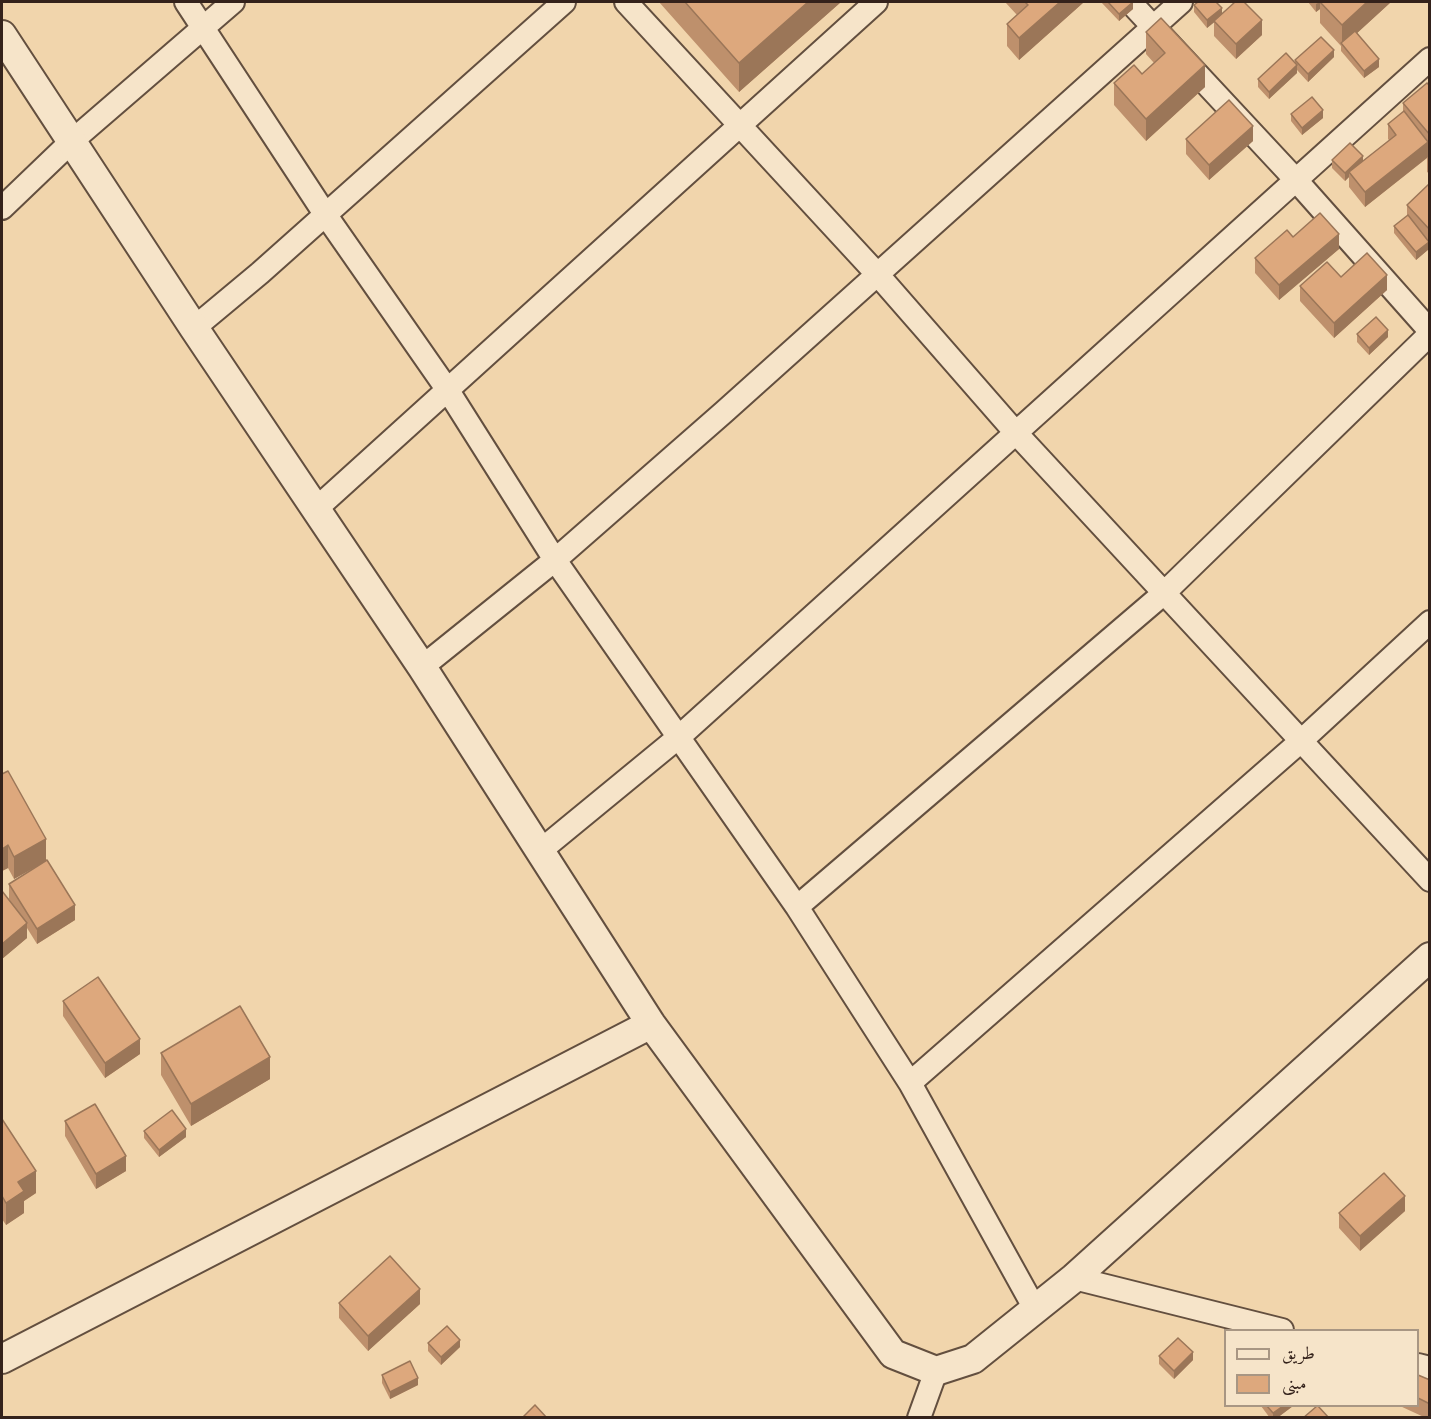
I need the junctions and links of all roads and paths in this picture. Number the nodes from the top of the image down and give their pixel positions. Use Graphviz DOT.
graph roads {
  1 [pos="186,2"];
  2 [pos="233,2"];
  3 [pos="564,2"];
  4 [pos="626,2"];
  5 [pos="876,2"];
  6 [pos="1130,2"];
  7 [pos="1181,2"];
  8 [pos="1154,27"];
  9 [pos="203,28"];
  10 [pos="2,35"];
  11 [pos="1430,59"];
  12 [pos="739,125"];
  13 [pos="72,141"];
  14 [pos="1295,179"];
  15 [pos="2,207"];
  16 [pos="325,214"];
  17 [pos="878,275"];
  18 [pos="194,328"];
  19 [pos="1430,332"];
  20 [pos="447,389"];
  21 [pos="1016,433"];
  22 [pos="317,508"];
  23 [pos="555,560"];
  24 [pos="1162,594"];
  25 [pos="1430,622"];
  26 [pos="422,667"];
  27 [pos="680,736"];
  28 [pos="1301,741"];
  29 [pos="540,852"];
  30 [pos="1430,880"];
  31 [pos="797,907"];
  32 [pos="1430,957"];
  33 [pos="651,1024"];
  34 [pos="910,1083"];
  35 [pos="1074,1278"];
  36 [pos="1035,1309"];
  37 [pos="1278,1329"];
  38 [pos="2,1359"];
  39 [pos="936,1371"];
  40 [pos="919,1418"];
  1 -- 9 [label="street"];
  2 -- 9 [label="street"];
  3 -- 16 [label="street"];
  4 -- 12 [label="street"];
  5 -- 12 [label="street"];
  6 -- 8 [label="street"];
  7 -- 8 [label="street"];
  8 -- 14 [label="street"];
  8 -- 17 [label="street"];
  9 -- 13 [label="street"];
  9 -- 16 [label="street"];
  10 -- 13 [label="street"];
  11 -- 14 [label="street"];
  12 -- 17 [label="street"];
  12 -- 20 [label="street"];
  13 -- 15 [label="street"];
  13 -- 18 [label="street"];
  14 -- 19 [label="street"];
  14 -- 21 [label="street"];
  16 -- 18 [label="street"];
  16 -- 20 [label="street"];
  17 -- 21 [label="street"];
  17 -- 23 [label="street"];
  18 -- 22 [label="street"];
  19 -- 24 [label="street"];
  20 -- 22 [label="street"];
  20 -- 23 [label="street"];
  21 -- 24 [label="street"];
  21 -- 27 [label="street"];
  22 -- 26 [label="street"];
  23 -- 26 [label="street"];
  23 -- 27 [label="street"];
  24 -- 28 [label="street"];
  24 -- 31 [label="street"];
  25 -- 28 [label="street"];
  26 -- 29 [label="street"];
  27 -- 29 [label="street"];
  27 -- 31 [label="street"];
  28 -- 30 [label="street"];
  28 -- 34 [label="street"];
  29 -- 33 [label="street"];
  31 -- 34 [label="street"];
  32 -- 35 [label="street"];
  33 -- 38 [label="street"];
  33 -- 39 [label="street"];
  34 -- 36 [label="street"];
  35 -- 36 [label="street"];
  35 -- 37 [label="street"];
  36 -- 39 [label="street"];
  39 -- 40 [label="street"];
}
